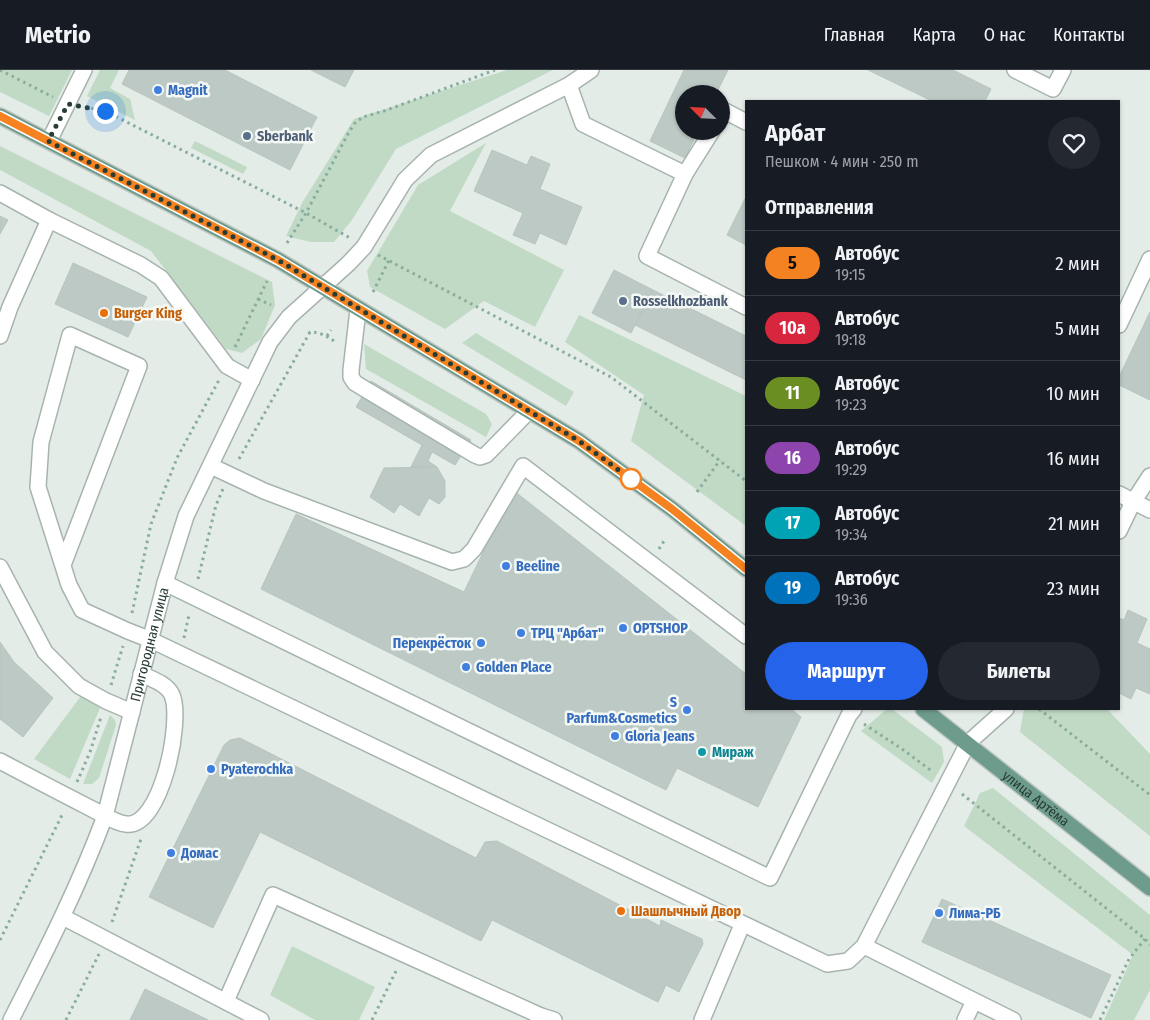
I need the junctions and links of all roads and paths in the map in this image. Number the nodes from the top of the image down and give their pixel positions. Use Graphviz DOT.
graph roads {
  1 [pos="0,70"];
  2 [pos="84,70"];
  3 [pos="494,70"];
  4 [pos="591,70"];
  5 [pos="1015,70"];
  6 [pos="1063,70"];
  7 [pos="569,84"];
  8 [pos="1050,95"];
  9 [pos="68,104"];
  10 [pos="730,114"];
  11 [pos="0,116"];
  12 [pos="745,121"];
  13 [pos="706,140"];
  14 [pos="48,141"];
  15 [pos="685,174"];
  16 [pos="0,193"];
  17 [pos="306,213"];
  18 [pos="49,220"];
  19 [pos="354,241"];
  20 [pos="287,243"];
  21 [pos="376,253"];
  22 [pos="1150,259"];
  23 [pos="389,260"];
  24 [pos="267,281"];
  25 [pos="323,287"];
  26 [pos="373,292"];
  27 [pos="258,298"];
  28 [pos="272,305"];
  29 [pos="745,306"];
  30 [pos="358,310"];
  31 [pos="1120,323"];
  32 [pos="306,328"];
  33 [pos="331,330"];
  34 [pos="310,332"];
  35 [pos="0,336"];
  36 [pos="327,336"];
  37 [pos="227,366"];
  38 [pos="252,380"];
  39 [pos="529,411"];
  40 [pos="720,460"];
  41 [pos="210,466"];
  42 [pos="1150,476"];
  43 [pos="745,480"];
  44 [pos="697,492"];
  45 [pos="1120,495"];
  46 [pos="1133,502"];
  47 [pos="1150,510"];
  48 [pos="1120,529"];
  49 [pos="63,565"];
  50 [pos="0,567"];
  51 [pos="745,568"];
  52 [pos="165,583"];
  53 [pos="128,631"];
  54 [pos="745,635"];
  55 [pos="150,640"];
  56 [pos="141,674"];
  57 [pos="106,701"];
  58 [pos="924,710"];
  59 [pos="1005,710"];
  60 [pos="1040,710"];
  61 [pos="848,711"];
  62 [pos="132,712"];
  63 [pos="968,743"];
  64 [pos="0,761"];
  65 [pos="947,783"];
  66 [pos="1150,795"];
  67 [pos="70,798"];
  68 [pos="105,816"];
  69 [pos="142,837"];
  70 [pos="1150,888"];
  71 [pos="63,917"];
  72 [pos="742,925"];
  73 [pos="1145,939"];
  74 [pos="0,940"];
  75 [pos="106,940"];
  76 [pos="1150,945"];
  77 [pos="864,946"];
  78 [pos="405,954"];
  79 [pos="226,1001"];
  80 [pos="974,1002"];
  81 [pos="544,1019"];
  82 [pos="11,1020"];
  83 [pos="66,1020"];
  84 [pos="261,1020"];
  85 [pos="372,1020"];
  86 [pos="702,1020"];
  87 [pos="965,1020"];
  88 [pos="1013,1020"];
  89 [pos="1100,1020"];
  1 -- 9 [label="path"];
  2 -- 9 [label="street"];
  3 -- 17 [label="path"];
  4 -- 7 [label="street, Пригородная улица"];
  5 -- 8 [label="street"];
  6 -- 8 [label="street"];
  7 -- 15 [label="street"];
  7 -- 25 [label="street, Пригородная улица"];
  9 -- 14 [label="street"];
  9 -- 17 [label="path"];
  10 -- 12 [label="street"];
  11 -- 14 [label="main road"];
  13 -- 15 [label="street"];
  14 -- 25 [label="main road"];
  15 -- 29 [label="street"];
  16 -- 18 [label="street"];
  17 -- 19 [label="path"];
  17 -- 20 [label="path"];
  18 -- 35 [label="street"];
  18 -- 37 [label="street"];
  21 -- 23 [label="path"];
  22 -- 31 [label="street"];
  23 -- 26 [label="path"];
  23 -- 40 [label="path"];
  24 -- 27 [label="path"];
  25 -- 30 [label="main road"];
  25 -- 38 [label="street, Пригородная улица"];
  27 -- 28 [label="path"];
  27 -- 37 [label="path"];
  30 -- 39 [label="main road"];
  30 -- 39 [label="street"];
  32 -- 34 [label="path"];
  33 -- 36 [label="path"];
  37 -- 38 [label="street"];
  37 -- 53 [label="path"];
  38 -- 41 [label="street, Пригородная улица"];
  39 -- 51 [label="main road"];
  40 -- 43 [label="path"];
  40 -- 44 [label="path"];
  41 -- 52 [label="street, Пригородная улица"];
  41 -- 54 [label="street"];
  42 -- 46 [label="street"];
  45 -- 46 [label="street"];
  46 -- 47 [label="street"];
  46 -- 48 [label="street"];
  49 -- 49 [label="street"];
  49 -- 53 [label="street"];
  50 -- 57 [label="street"];
  52 -- 55 [label="street, Пригородная улица"];
  52 -- 61 [label="street"];
  53 -- 55 [label="street"];
  53 -- 57 [label="path"];
  55 -- 56 [label="street, Пригородная улица"];
  55 -- 72 [label="street"];
  56 -- 62 [label="street, Пригородная улица"];
  56 -- 68 [label="street"];
  57 -- 62 [label="street"];
  57 -- 67 [label="path"];
  58 -- 63 [label="main road, улица Артёма"];
  59 -- 63 [label="street"];
  60 -- 66 [label="path"];
  61 -- 65 [label="path"];
  62 -- 68 [label="street, Пригородная улица"];
  63 -- 65 [label="street"];
  63 -- 70 [label="main road, улица Артёма"];
  64 -- 67 [label="street"];
  65 -- 73 [label="path"];
  65 -- 77 [label="street"];
  67 -- 68 [label="street"];
  67 -- 74 [label="path"];
  68 -- 71 [label="street, Пригородная улица"];
  69 -- 75 [label="path"];
  71 -- 75 [label="street"];
  71 -- 82 [label="street, Пригородная улица"];
  72 -- 77 [label="street"];
  72 -- 86 [label="street"];
  73 -- 76 [label="path"];
  73 -- 89 [label="path"];
  75 -- 79 [label="street"];
  75 -- 83 [label="path"];
  77 -- 80 [label="street"];
  78 -- 79 [label="street"];
  78 -- 81 [label="street"];
  78 -- 85 [label="path"];
  79 -- 84 [label="street"];
  80 -- 87 [label="street"];
  80 -- 88 [label="street"];
}
